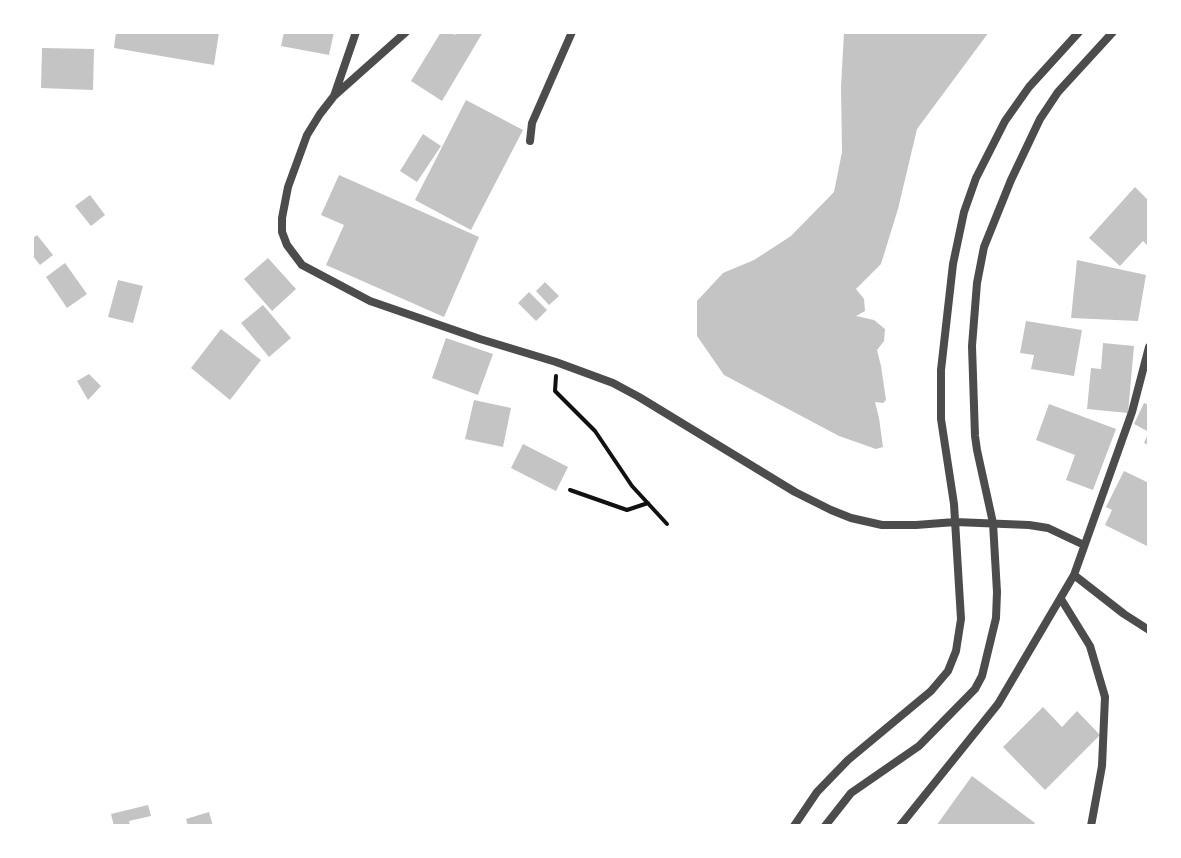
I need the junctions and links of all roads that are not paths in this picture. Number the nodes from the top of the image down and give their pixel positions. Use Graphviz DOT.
graph roads {
  1 [pos="356,32"];
  2 [pos="406,32"];
  3 [pos="572,32"];
  4 [pos="1079,32"];
  5 [pos="1113,32"];
  6 [pos="334,96"];
  7 [pos="530,141"];
  8 [pos="1149,347"];
  9 [pos="955,522"];
  10 [pos="993,523"];
  11 [pos="1084,545"];
  12 [pos="1074,575"];
  13 [pos="1061,599"];
  14 [pos="1149,630"];
  15 [pos="795,826"];
  16 [pos="825,826"];
  17 [pos="900,826"];
  18 [pos="1091,826"];
  1 -- 6 [label="street"];
  2 -- 6 [label="street"];
  3 -- 7 [label="street"];
  4 -- 9 [label="street"];
  5 -- 10 [label="street"];
  6 -- 9 [label="street"];
  8 -- 11 [label="street"];
  9 -- 10 [label="street"];
  9 -- 15 [label="street"];
  10 -- 11 [label="street"];
  10 -- 16 [label="street"];
  11 -- 12 [label="street"];
  12 -- 13 [label="street"];
  12 -- 14 [label="street"];
  13 -- 17 [label="street"];
  13 -- 18 [label="street"];
}
